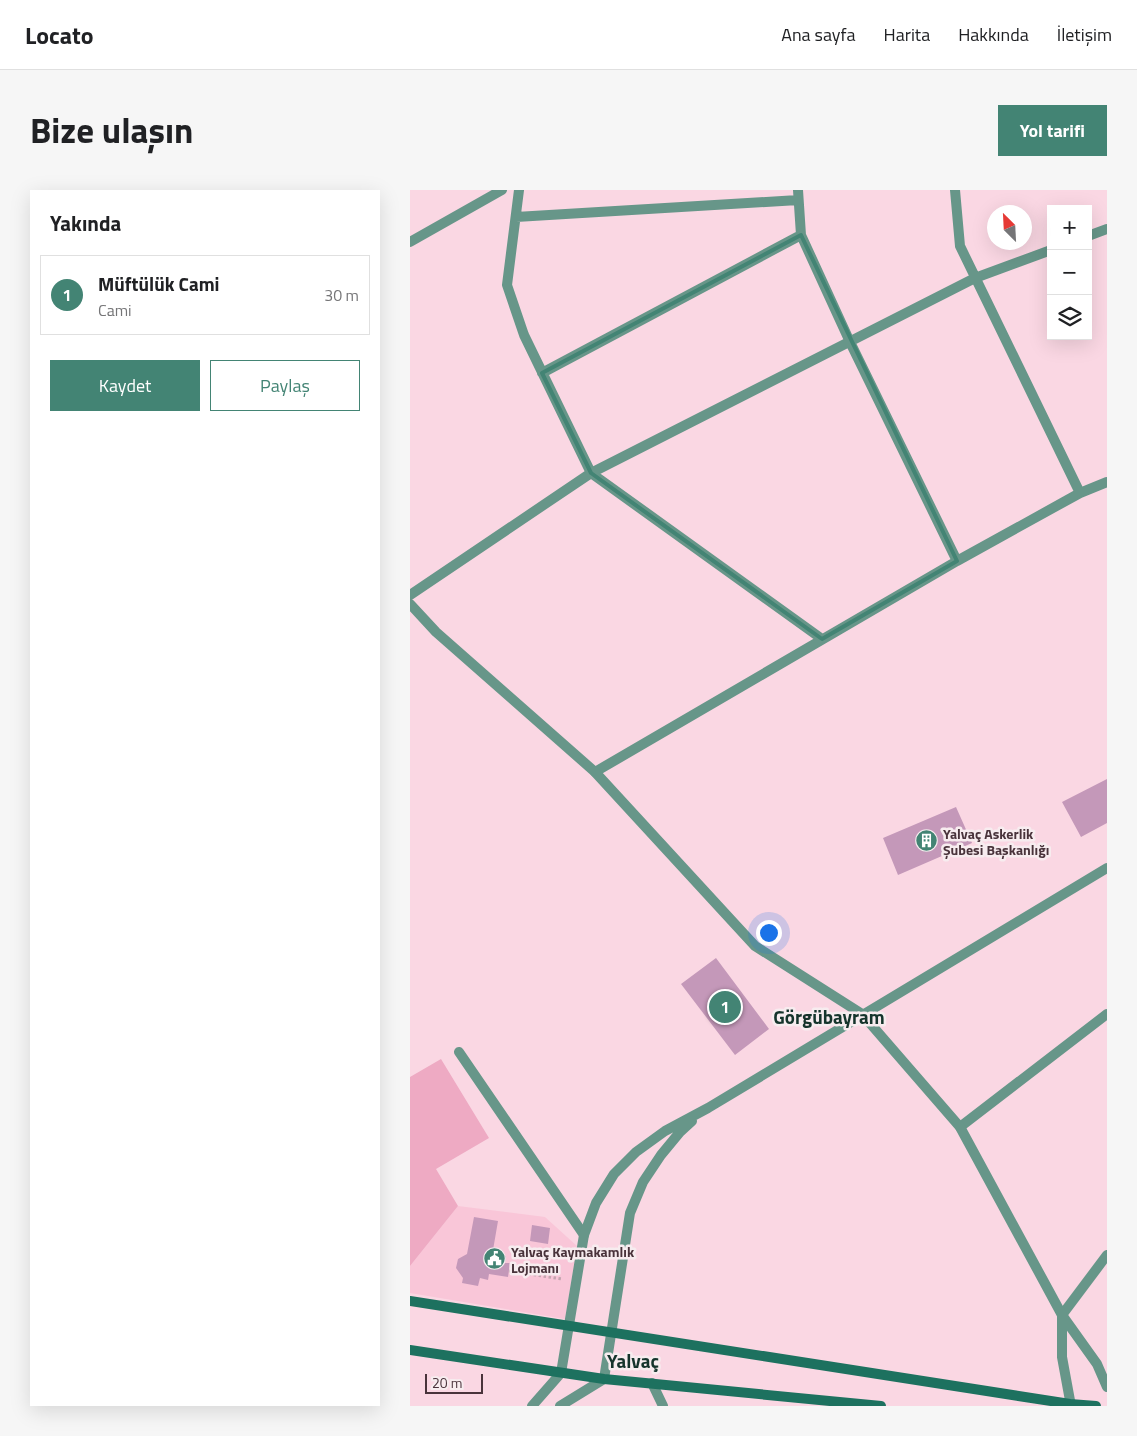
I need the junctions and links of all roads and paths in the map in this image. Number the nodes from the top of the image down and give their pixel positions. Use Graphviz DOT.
graph roads {
  1 [pos="502,190"];
  2 [pos="519,190"];
  3 [pos="955,190"];
  4 [pos="798,195"];
  5 [pos="516,217"];
  6 [pos="1107,229"];
  7 [pos="1092,235"];
  8 [pos="801,236"];
  9 [pos="410,242"];
  10 [pos="1047,251"];
  11 [pos="975,278"];
  12 [pos="850,342"];
  13 [pos="542,373"];
  14 [pos="591,473"];
  15 [pos="1107,482"];
  16 [pos="1080,493"];
  17 [pos="958,561"];
  18 [pos="410,595"];
  19 [pos="410,604"];
  20 [pos="822,639"];
  21 [pos="595,772"];
  22 [pos="1107,868"];
  23 [pos="862,1014"];
  24 [pos="1107,1014"];
  25 [pos="459,1052"];
  26 [pos="708,1108"];
  27 [pos="960,1127"];
  28 [pos="584,1235"];
  29 [pos="1107,1255"];
  30 [pos="509,1271"];
  31 [pos="577,1281"];
  32 [pos="410,1302"];
  33 [pos="1062,1315"];
  34 [pos="568,1325"];
  35 [pos="611,1331"];
  36 [pos="410,1350"];
  37 [pos="561,1373"];
  38 [pos="604,1378"];
  39 [pos="652,1384"];
  40 [pos="1107,1387"];
  41 [pos="1070,1405"];
  42 [pos="532,1406"];
  43 [pos="560,1406"];
  44 [pos="663,1406"];
  45 [pos="880,1406"];
  46 [pos="1096,1406"];
  1 -- 9 [label="street"];
  2 -- 5 [label="street"];
  3 -- 11 [label="street"];
  4 -- 5 [label="street"];
  4 -- 8 [label="street"];
  5 -- 13 [label="street"];
  6 -- 7 [label="street"];
  8 -- 12 [label="street"];
  8 -- 13 [label="street"];
  10 -- 11 [label="street"];
  11 -- 12 [label="street"];
  11 -- 16 [label="street"];
  12 -- 14 [label="street"];
  12 -- 17 [label="street"];
  13 -- 14 [label="street"];
  14 -- 18 [label="street"];
  14 -- 20 [label="street"];
  15 -- 16 [label="street"];
  16 -- 17 [label="street"];
  17 -- 20 [label="street"];
  19 -- 21 [label="street"];
  20 -- 21 [label="street"];
  21 -- 23 [label="street"];
  22 -- 23 [label="street"];
  23 -- 26 [label="street"];
  23 -- 27 [label="street"];
  24 -- 27 [label="street"];
  25 -- 28 [label="street"];
  26 -- 28 [label="street"];
  26 -- 35 [label="street"];
  27 -- 33 [label="street"];
  28 -- 31 [label="street"];
  29 -- 33 [label="street"];
  30 -- 31 [label="path"];
  31 -- 34 [label="street"];
  32 -- 34 [label="main road"];
  33 -- 40 [label="street"];
  33 -- 41 [label="street"];
  34 -- 35 [label="main road"];
  34 -- 37 [label="street"];
  35 -- 38 [label="street"];
  35 -- 41 [label="main road"];
  36 -- 37 [label="main road"];
  37 -- 38 [label="main road"];
  37 -- 42 [label="street"];
  38 -- 39 [label="main road"];
  38 -- 43 [label="street"];
  39 -- 44 [label="street"];
  39 -- 45 [label="main road"];
  41 -- 46 [label="main road"];
}
